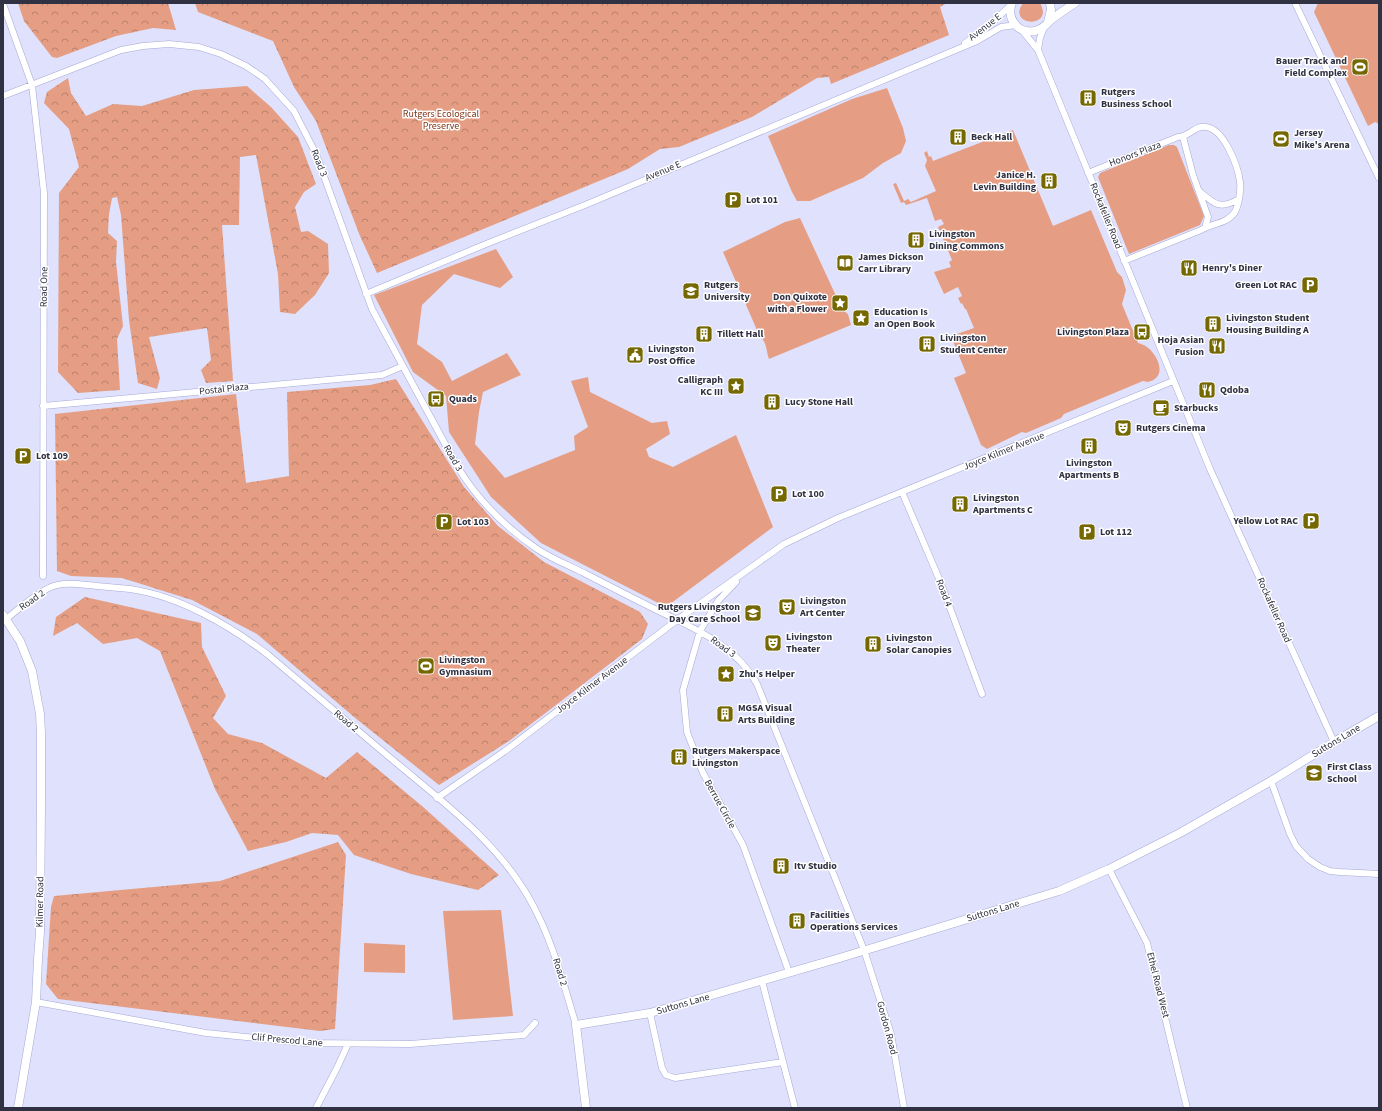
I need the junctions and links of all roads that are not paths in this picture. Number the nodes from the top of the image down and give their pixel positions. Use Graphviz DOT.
graph roads {
  1 [pos="1050,3"];
  2 [pos="1075,3"];
  3 [pos="1295,3"];
  4 [pos="3,4"];
  5 [pos="1011,5"];
  6 [pos="1046,24"];
  7 [pos="1018,27"];
  8 [pos="958,47"];
  9 [pos="1038,50"];
  10 [pos="32,85"];
  11 [pos="3,96"];
  12 [pos="1183,137"];
  13 [pos="1088,172"];
  14 [pos="1379,178"];
  15 [pos="1198,190"];
  16 [pos="1239,199"];
  17 [pos="1205,228"];
  18 [pos="1124,261"];
  19 [pos="366,294"];
  20 [pos="403,366"];
  21 [pos="1173,381"];
  22 [pos="43,406"];
  23 [pos="902,492"];
  24 [pos="745,572"];
  25 [pos="43,576"];
  26 [pos="5,617"];
  27 [pos="677,620"];
  28 [pos="700,631"];
  29 [pos="982,694"];
  30 [pos="1379,716"];
  31 [pos="1334,742"];
  32 [pos="1271,781"];
  33 [pos="437,798"];
  34 [pos="1109,869"];
  35 [pos="1379,874"];
  36 [pos="864,950"];
  37 [pos="789,972"];
  38 [pos="762,981"];
  39 [pos="36,1002"];
  40 [pos="650,1013"];
  41 [pos="535,1023"];
  42 [pos="576,1025"];
  43 [pos="348,1044"];
  44 [pos="783,1062"];
  45 [pos="18,1108"];
  46 [pos="316,1108"];
  47 [pos="586,1108"];
  48 [pos="795,1108"];
  49 [pos="904,1108"];
  50 [pos="1187,1108"];
  1 -- 6 [label="street"];
  2 -- 6 [label="street, Avenue E"];
  3 -- 14 [label="street"];
  4 -- 10 [label="street, Road One"];
  5 -- 7 [label="street, Avenue E"];
  5 -- 8 [label="street, Avenue E"];
  6 -- 7 [label="street, Avenue E"];
  6 -- 9 [label="street"];
  7 -- 8 [label="street, Avenue E"];
  7 -- 9 [label="street, Rockafeller Road"];
  8 -- 19 [label="street, Avenue E"];
  9 -- 13 [label="street, Rockafeller Road"];
  10 -- 11 [label="street, Road 3"];
  10 -- 19 [label="street, Road 3"];
  10 -- 22 [label="street, Road One"];
  12 -- 13 [label="street, Honors Plaza"];
  12 -- 15 [label="street"];
  12 -- 16 [label="street, Honors Plaza"];
  13 -- 18 [label="street, Rockafeller Road"];
  15 -- 16 [label="street"];
  15 -- 17 [label="street"];
  16 -- 17 [label="street, Honors Plaza"];
  17 -- 18 [label="street, Honors Plaza"];
  18 -- 21 [label="street, Rockafeller Road"];
  19 -- 20 [label="street, Road 3"];
  20 -- 22 [label="street, Postal Plaza"];
  20 -- 27 [label="street, Road 3"];
  21 -- 23 [label="street, Joyce Kilmer Avenue"];
  21 -- 31 [label="street, Rockafeller Road"];
  22 -- 25 [label="street, Road One"];
  23 -- 24 [label="street, Joyce Kilmer Avenue"];
  23 -- 29 [label="street, Road 4"];
  24 -- 27 [label="street, Joyce Kilmer Avenue"];
  24 -- 28 [label="street, Joyce Kilmer Avenue"];
  26 -- 33 [label="street, Road 2"];
  26 -- 39 [label="street, Kilmer Road"];
  27 -- 28 [label="street, Road 3"];
  27 -- 33 [label="street, Joyce Kilmer Avenue"];
  28 -- 36 [label="street, Road 3"];
  28 -- 37 [label="street, Berrue Circle"];
  30 -- 31 [label="street, Suttons Lane"];
  31 -- 32 [label="street, Suttons Lane"];
  32 -- 34 [label="street, Suttons Lane"];
  32 -- 35 [label="street"];
  33 -- 42 [label="street, Road 2"];
  34 -- 36 [label="street, Suttons Lane"];
  34 -- 50 [label="street, Ethel Road West"];
  36 -- 37 [label="street, Suttons Lane"];
  36 -- 49 [label="street, Gordon Road"];
  37 -- 38 [label="street, Suttons Lane"];
  38 -- 40 [label="street, Suttons Lane"];
  38 -- 44 [label="street"];
  39 -- 43 [label="street, Clif Prescod Lane"];
  39 -- 45 [label="street, Kilmer Road"];
  40 -- 42 [label="street, Suttons Lane"];
  40 -- 44 [label="street"];
  41 -- 43 [label="street, Clif Prescod Lane"];
  42 -- 47 [label="street"];
  43 -- 46 [label="street"];
  44 -- 48 [label="street"];
}
